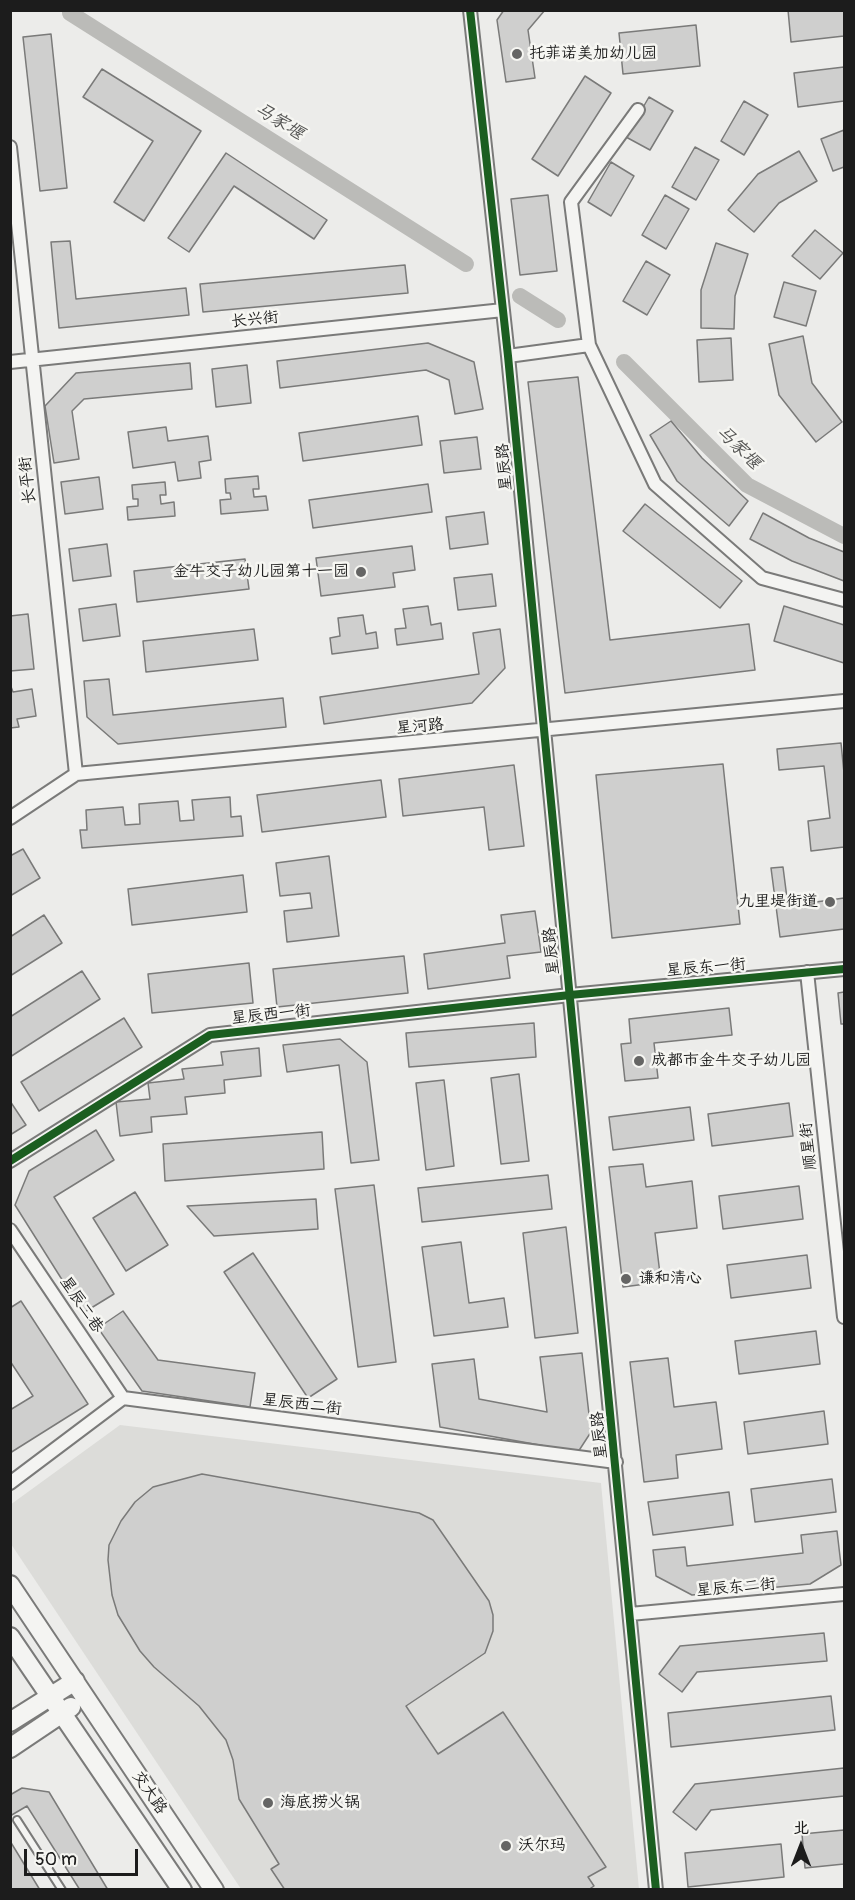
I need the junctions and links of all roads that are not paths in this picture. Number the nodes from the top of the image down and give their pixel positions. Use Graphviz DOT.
graph roads {
  1 [pos="470,10"];
  2 [pos="638,110"];
  3 [pos="10,147"];
  4 [pos="503,310"];
  5 [pos="589,345"];
  6 [pos="508,356"];
  7 [pos="32,360"];
  8 [pos="10,362"];
  9 [pos="844,600"];
  10 [pos="844,701"];
  11 [pos="542,732"];
  12 [pos="76,774"];
  13 [pos="10,818"];
  14 [pos="844,969"];
  15 [pos="807,972"];
  16 [pos="570,994"];
  17 [pos="10,1161"];
  18 [pos="10,1230"];
  19 [pos="844,1317"];
  20 [pos="123,1398"];
  21 [pos="616,1462"];
  22 [pos="10,1483"];
  23 [pos="10,1585"];
  24 [pos="844,1594"];
  25 [pos="630,1614"];
  26 [pos="10,1637"];
  27 [pos="75,1681"];
  28 [pos="50,1696"];
  29 [pos="85,1698"];
  30 [pos="63,1713"];
  31 [pos="10,1722"];
  32 [pos="10,1749"];
  33 [pos="17,1820"];
  34 [pos="62,1890"];
  35 [pos="182,1890"];
  36 [pos="214,1890"];
  37 [pos="656,1890"];
  1 -- 4 [label="street, 星辰路"];
  2 -- 5 [label="street"];
  3 -- 7 [label="street, 长平街"];
  4 -- 6 [label="street, 星辰路"];
  4 -- 7 [label="street, 长兴街"];
  5 -- 6 [label="street"];
  5 -- 9 [label="street"];
  6 -- 11 [label="street, 星辰路"];
  7 -- 8 [label="street, 长兴街"];
  7 -- 12 [label="street, 长平街"];
  10 -- 11 [label="street, 星河路"];
  11 -- 12 [label="street, 星河路"];
  11 -- 16 [label="street, 星辰路"];
  12 -- 13 [label="street, 星河路"];
  14 -- 15 [label="street, 星辰东一街"];
  15 -- 16 [label="street, 星辰东一街"];
  15 -- 19 [label="street, 顺星街"];
  16 -- 17 [label="street, 星辰西一街"];
  16 -- 21 [label="street, 星辰路"];
  18 -- 20 [label="street, 星辰二巷"];
  20 -- 21 [label="street, 星辰西二街"];
  20 -- 22 [label="street"];
  21 -- 25 [label="street, 星辰路"];
  23 -- 27 [label="main road, 交大路"];
  24 -- 25 [label="street, 星辰东二街"];
  25 -- 37 [label="street, 星辰路"];
  26 -- 28 [label="main road, 交大路"];
  27 -- 28 [label="main road"];
  27 -- 29 [label="main road, 交大路"];
  28 -- 30 [label="main road, 交大路"];
  28 -- 31 [label="main road"];
  29 -- 30 [label="main road"];
  29 -- 36 [label="main road, 交大路"];
  30 -- 32 [label="main road"];
  30 -- 35 [label="main road, 交大路"];
  33 -- 34 [label="lane"];
}
